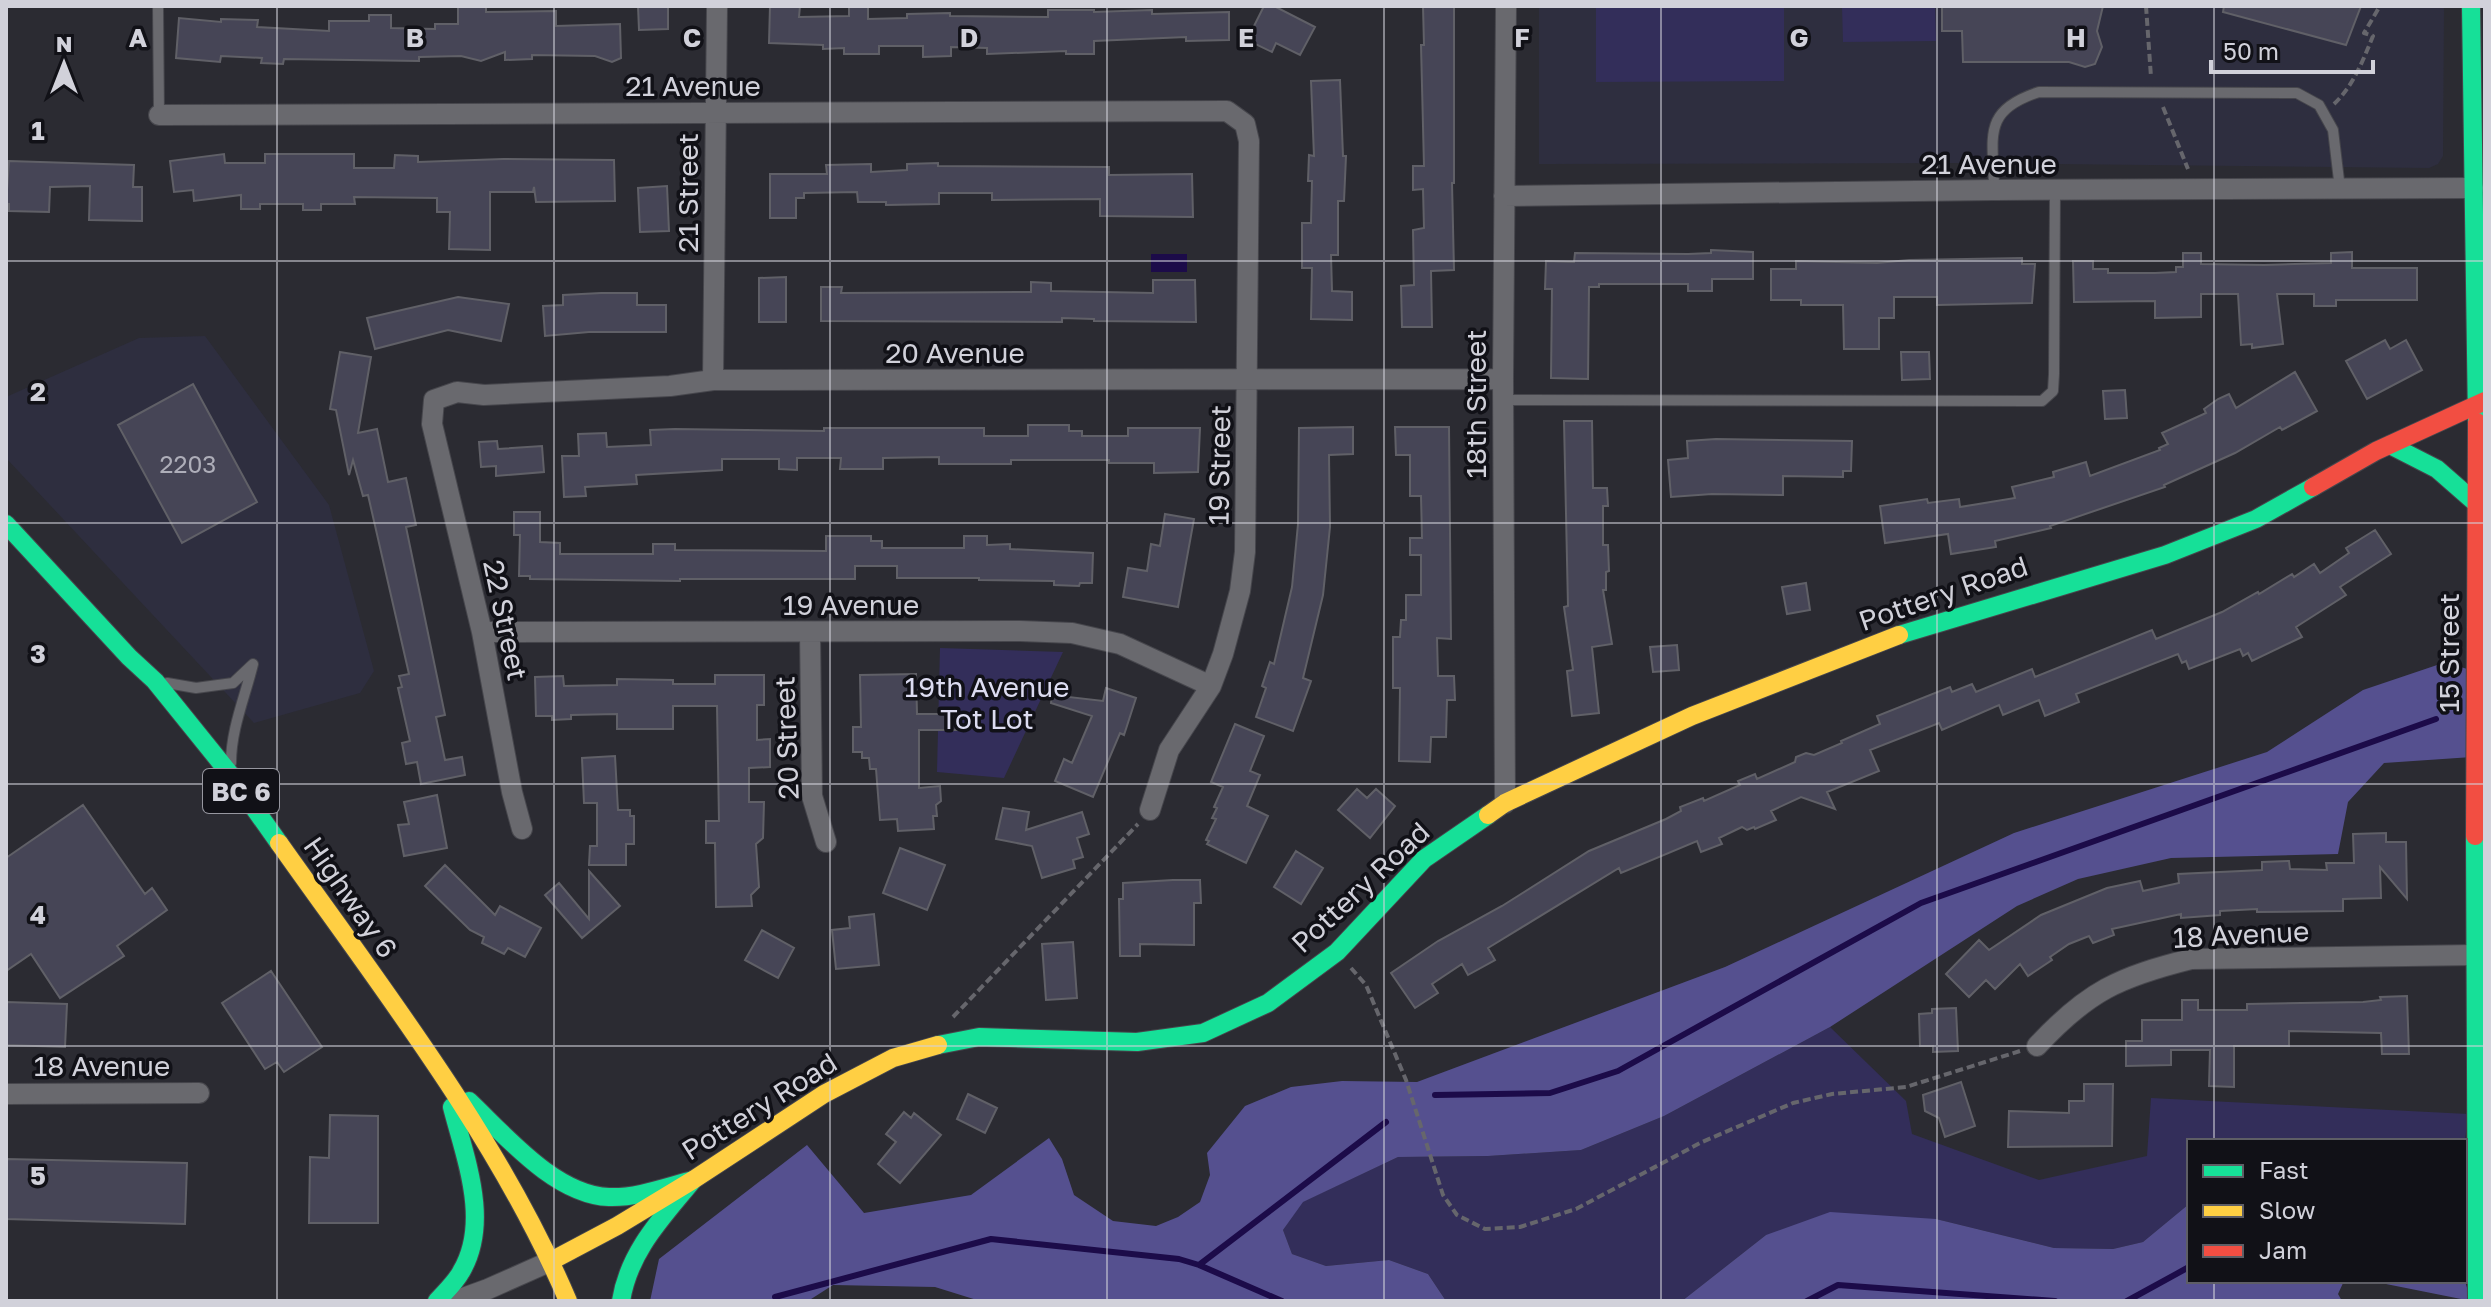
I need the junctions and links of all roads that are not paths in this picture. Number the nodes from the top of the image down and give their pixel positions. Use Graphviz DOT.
graph roads {
  1 [pos="158,6"];
  2 [pos="717,6"];
  3 [pos="1506,6"];
  4 [pos="2471,6"];
  5 [pos="1227,111"];
  6 [pos="716,113"];
  7 [pos="159,115"];
  8 [pos="2478,142"];
  9 [pos="2473,188"];
  10 [pos="2340,189"];
  11 [pos="1994,190"];
  12 [pos="2055,191"];
  13 [pos="1504,196"];
  14 [pos="1503,379"];
  15 [pos="713,380"];
  16 [pos="1248,380"];
  17 [pos="1503,400"];
  18 [pos="2481,402"];
  19 [pos="432,424"];
  20 [pos="2390,445"];
  21 [pos="2485,486"];
  22 [pos="2477,504"];
  23 [pos="6,524"];
  24 [pos="482,632"];
  25 [pos="810,632"];
  26 [pos="155,681"];
  27 [pos="1211,686"];
  28 [pos="231,776"];
  29 [pos="1505,803"];
  30 [pos="1150,810"];
  31 [pos="522,829"];
  32 [pos="826,842"];
  33 [pos="2475,955"];
  34 [pos="2037,1046"];
  35 [pos="447,1081"];
  36 [pos="199,1093"];
  37 [pos="6,1094"];
  38 [pos="693,1180"];
  39 [pos="551,1261"];
  40 [pos="437,1301"];
  41 [pos="455,1301"];
  42 [pos="568,1301"];
  43 [pos="621,1301"];
  44 [pos="2477,1301"];
  1 -- 7 [label="lane"];
  2 -- 6 [label="street, 21 Street"];
  3 -- 13 [label="street, 18th Street"];
  4 -- 8 [label="street, 15 Street"];
  5 -- 6 [label="street, 21 Avenue"];
  5 -- 16 [label="street, 19 Street"];
  6 -- 7 [label="street, 21 Avenue"];
  6 -- 15 [label="street, 21 Street"];
  8 -- 9 [label="street, 15 Street"];
  9 -- 10 [label="street, 21 Avenue"];
  9 -- 18 [label="street, 15 Street"];
  10 -- 11 [label="lane"];
  10 -- 12 [label="street, 21 Avenue"];
  11 -- 12 [label="street, 21 Avenue"];
  11 -- 13 [label="street, 21 Avenue"];
  12 -- 17 [label="lane"];
  13 -- 14 [label="street, 18th Street"];
  14 -- 16 [label="street, 20 Avenue"];
  14 -- 17 [label="street, 18th Street"];
  15 -- 16 [label="street, 20 Avenue"];
  15 -- 19 [label="street, 20 Avenue"];
  16 -- 27 [label="street, 19 Street"];
  17 -- 29 [label="street, 18th Street"];
  18 -- 20 [label="street, Pottery Road"];
  18 -- 22 [label="street, 15 Street"];
  19 -- 24 [label="street, 22 Street"];
  20 -- 22 [label="street"];
  20 -- 29 [label="street, Pottery Road"];
  21 -- 22 [label="street"];
  22 -- 33 [label="street, 15 Street"];
  23 -- 26 [label="street, Highway 6 / BC 6"];
  24 -- 25 [label="street, 19 Avenue"];
  24 -- 31 [label="street, 22 Street"];
  25 -- 27 [label="street, 19 Avenue"];
  25 -- 32 [label="street, 20 Street"];
  26 -- 28 [label="street, Highway 6 / BC 6"];
  26 -- 28 [label="lane"];
  27 -- 30 [label="street, 19 Street"];
  28 -- 35 [label="street, Highway 6 / BC 6"];
  29 -- 38 [label="street, Pottery Road"];
  33 -- 34 [label="street, 18 Avenue"];
  33 -- 44 [label="street, 15 Street"];
  35 -- 38 [label="street"];
  35 -- 39 [label="street, Highway 6 / BC 6"];
  35 -- 40 [label="street"];
  36 -- 37 [label="street, 18 Avenue"];
  38 -- 39 [label="street, Pottery Road"];
  38 -- 43 [label="street"];
  39 -- 41 [label="street, Pottery Road"];
  39 -- 42 [label="street, Highway 6 / BC 6"];
}
